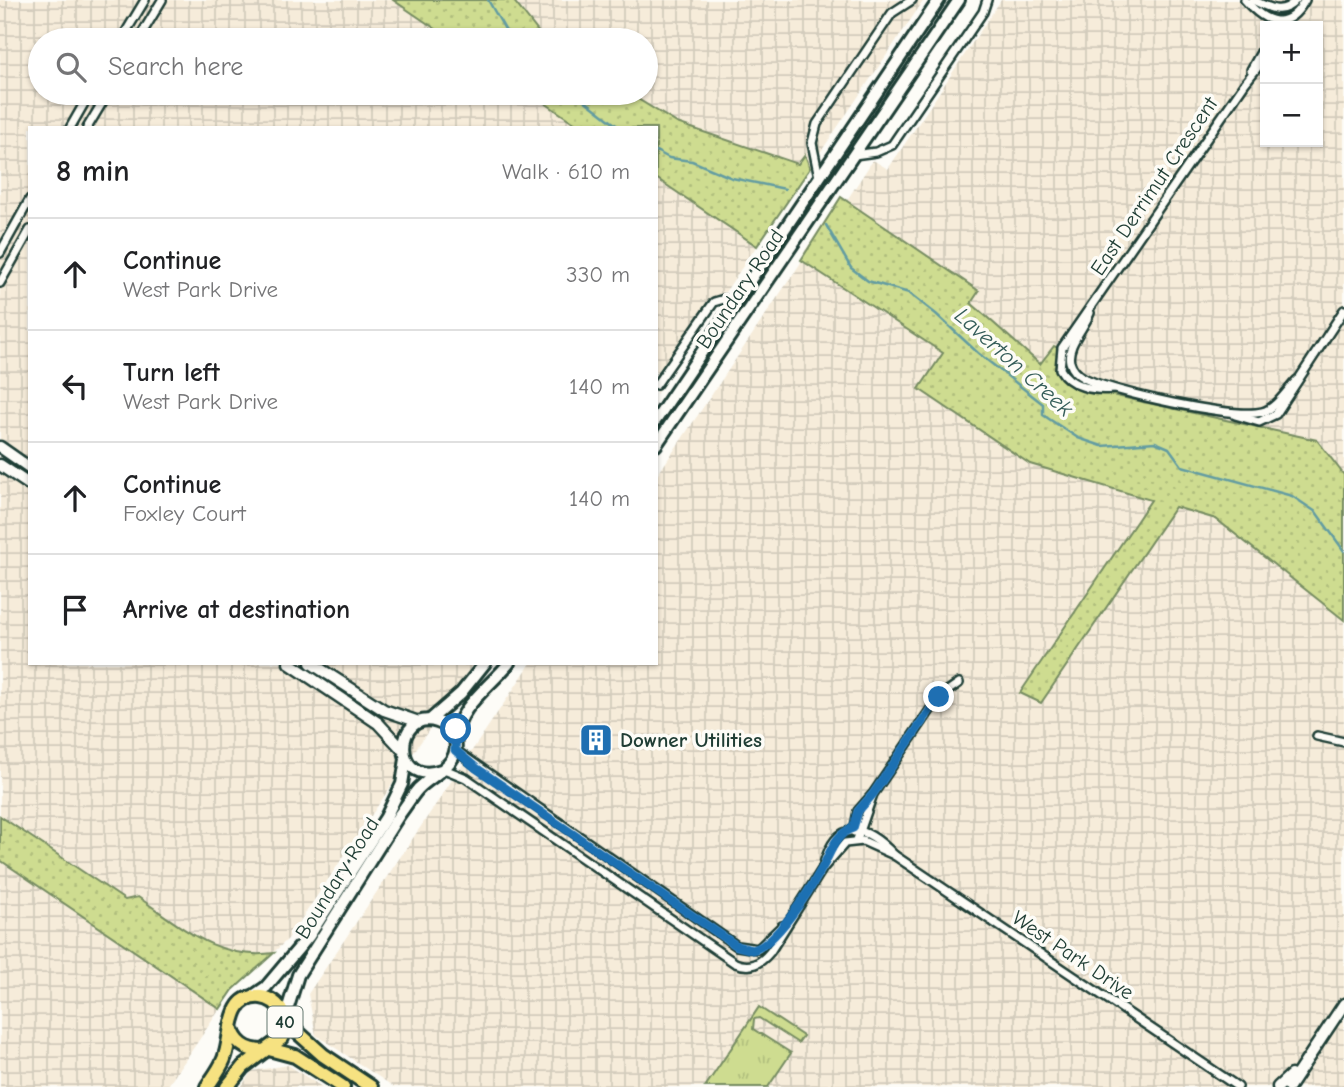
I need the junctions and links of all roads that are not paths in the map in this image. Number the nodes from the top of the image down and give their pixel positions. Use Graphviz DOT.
graph roads {
  1 [pos="145,0"];
  2 [pos="162,0"];
  3 [pos="912,0"];
  4 [pos="933,0"];
  5 [pos="939,0"];
  6 [pos="959,0"];
  7 [pos="987,0"];
  8 [pos="1245,0"];
  9 [pos="1253,0"];
  10 [pos="1296,0"];
  11 [pos="1305,0"];
  12 [pos="1276,10"];
  13 [pos="1269,21"];
  14 [pos="1272,21"];
  15 [pos="1279,21"];
  16 [pos="1285,21"];
  17 [pos="128,28"];
  18 [pos="145,28"];
  19 [pos="1260,54"];
  20 [pos="1260,64"];
  21 [pos="1245,83"];
  22 [pos="83,105"];
  23 [pos="101,105"];
  24 [pos="71,126"];
  25 [pos="88,126"];
  26 [pos="854,155"];
  27 [pos="819,178"];
  28 [pos="28,203"];
  29 [pos="28,234"];
  30 [pos="0,253"];
  31 [pos="0,283"];
  32 [pos="734,303"];
  33 [pos="1091,310"];
  34 [pos="1344,310"];
  35 [pos="748,312"];
  36 [pos="658,382"];
  37 [pos="1113,389"];
  38 [pos="658,417"];
  39 [pos="658,442"];
  40 [pos="0,447"];
  41 [pos="0,465"];
  42 [pos="28,467"];
  43 [pos="28,484"];
  44 [pos="292,665"];
  45 [pos="315,665"];
  46 [pos="483,665"];
  47 [pos="507,665"];
  48 [pos="332,678"];
  49 [pos="959,683"];
  50 [pos="326,688"];
  51 [pos="424,721"];
  52 [pos="1317,736"];
  53 [pos="1344,742"];
  54 [pos="455,748"];
  55 [pos="405,755"];
  56 [pos="443,769"];
  57 [pos="873,794"];
  58 [pos="853,828"];
  59 [pos="862,830"];
  60 [pos="857,840"];
  61 [pos="894,855"];
  62 [pos="605,856"];
  63 [pos="592,865"];
  64 [pos="823,868"];
  65 [pos="601,871"];
  66 [pos="787,921"];
  67 [pos="755,950"];
  68 [pos="755,965"];
  69 [pos="250,998"];
  70 [pos="1344,1004"];
  71 [pos="285,1019"];
  72 [pos="231,1026"];
  73 [pos="266,1050"];
  74 [pos="1304,1063"];
  75 [pos="1234,1086"];
  76 [pos="207,1087"];
  77 [pos="227,1087"];
  78 [pos="342,1087"];
  79 [pos="371,1087"];
  80 [pos="1278,1087"];
  81 [pos="1289,1087"];
  1 -- 17 [label="street"];
  2 -- 18 [label="street"];
  3 -- 27 [label="street"];
  4 -- 5 [label="street, Boundary Road"];
  5 -- 27 [label="main road, Boundary Road"];
  6 -- 26 [label="main road, Boundary Road"];
  7 -- 26 [label="street"];
  8 -- 13 [label="street"];
  9 -- 12 [label="street"];
  10 -- 12 [label="street"];
  11 -- 16 [label="street"];
  12 -- 14 [label="street"];
  12 -- 15 [label="street"];
  19 -- 21 [label="street, East Derrimut Crescent"];
  20 -- 21 [label="street, East Derrimut Crescent"];
  21 -- 33 [label="street, East Derrimut Crescent"];
  22 -- 24 [label="street"];
  23 -- 25 [label="street"];
  26 -- 35 [label="main road, Boundary Road"];
  27 -- 32 [label="main road, Boundary Road"];
  28 -- 30 [label="street"];
  29 -- 31 [label="street"];
  32 -- 35 [label="main road"];
  32 -- 36 [label="street"];
  32 -- 38 [label="main road, Boundary Road"];
  33 -- 37 [label="street, East Derrimut Crescent"];
  33 -- 37 [label="street, East Derrimut Crescent"];
  34 -- 37 [label="street, East Derrimut Crescent"];
  35 -- 39 [label="main road, Boundary Road"];
  40 -- 42 [label="street"];
  41 -- 43 [label="street"];
  44 -- 50 [label="street"];
  45 -- 48 [label="street"];
  46 -- 51 [label="main road"];
  47 -- 54 [label="main road"];
  48 -- 50 [label="street"];
  48 -- 51 [label="street"];
  49 -- 57 [label="street"];
  50 -- 55 [label="street"];
  51 -- 54 [label="main road"];
  51 -- 55 [label="main road"];
  52 -- 53 [label="street"];
  54 -- 56 [label="main road"];
  54 -- 62 [label="street"];
  55 -- 56 [label="main road"];
  55 -- 69 [label="main road, Boundary Road"];
  56 -- 63 [label="street"];
  56 -- 71 [label="main road, Boundary Road"];
  57 -- 58 [label="street"];
  57 -- 59 [label="street"];
  58 -- 59 [label="street, West Park Drive"];
  58 -- 60 [label="street"];
  58 -- 64 [label="street"];
  59 -- 60 [label="street"];
  59 -- 61 [label="street, West Park Drive"];
  60 -- 61 [label="street, West Park Drive"];
  60 -- 64 [label="street"];
  61 -- 75 [label="street, West Park Drive"];
  62 -- 63 [label="street"];
  62 -- 65 [label="street"];
  62 -- 67 [label="street"];
  63 -- 65 [label="street"];
  64 -- 66 [label="street"];
  65 -- 68 [label="street"];
  66 -- 67 [label="street"];
  66 -- 68 [label="street"];
  67 -- 68 [label="street"];
  69 -- 71 [label="main road, 40"];
  69 -- 72 [label="main road, 40"];
  70 -- 74 [label="street"];
  71 -- 73 [label="main road, 40"];
  71 -- 79 [label="main road, 40"];
  72 -- 73 [label="main road, 40"];
  72 -- 76 [label="main road, 40"];
  73 -- 77 [label="main road, 40"];
  73 -- 78 [label="main road, 40"];
  74 -- 80 [label="street"];
  74 -- 81 [label="street"];
}
